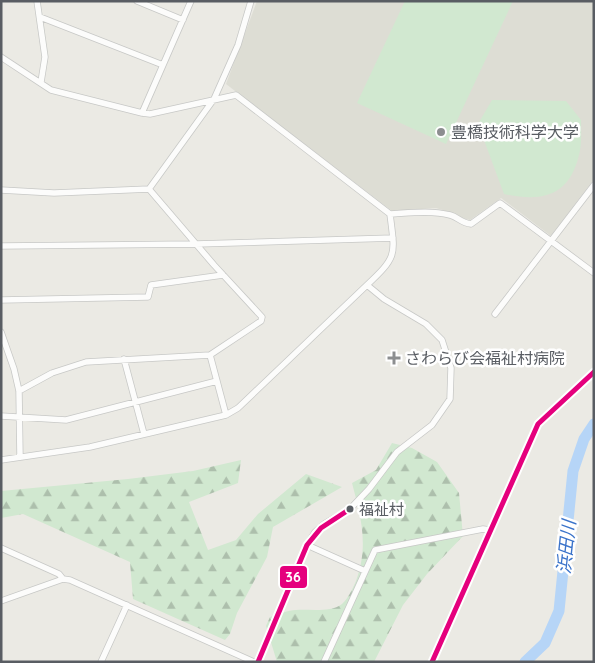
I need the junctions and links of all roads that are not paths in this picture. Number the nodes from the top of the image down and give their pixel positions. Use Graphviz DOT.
graph roads {
  1 [pos="37,1"];
  2 [pos="137,1"];
  3 [pos="191,1"];
  4 [pos="251,1"];
  5 [pos="40,17"];
  6 [pos="183,20"];
  7 [pos="1,57"];
  8 [pos="163,65"];
  9 [pos="41,82"];
  10 [pos="214,99"];
  11 [pos="142,113"];
  12 [pos="594,185"];
  13 [pos="148,189"];
  14 [pos="1,190"];
  15 [pos="390,214"];
  16 [pos="393,238"];
  17 [pos="551,241"];
  18 [pos="196,244"];
  19 [pos="1,246"];
  20 [pos="594,273"];
  21 [pos="223,274"];
  22 [pos="367,285"];
  23 [pos="1,300"];
  24 [pos="495,314"];
  25 [pos="1,332"];
  26 [pos="210,355"];
  27 [pos="124,359"];
  28 [pos="594,372"];
  29 [pos="217,381"];
  30 [pos="20,391"];
  31 [pos="135,403"];
  32 [pos="226,415"];
  33 [pos="1,416"];
  34 [pos="19,417"];
  35 [pos="144,434"];
  36 [pos="20,458"];
  37 [pos="1,460"];
  38 [pos="490,530"];
  39 [pos="308,546"];
  40 [pos="1,548"];
  41 [pos="365,571"];
  42 [pos="63,579"];
  43 [pos="1,601"];
  44 [pos="127,605"];
  45 [pos="101,662"];
  46 [pos="256,662"];
  47 [pos="324,662"];
  48 [pos="432,662"];
  1 -- 5 [label="street"];
  2 -- 6 [label="street"];
  3 -- 6 [label="street"];
  4 -- 10 [label="street"];
  5 -- 8 [label="street"];
  5 -- 9 [label="street"];
  6 -- 8 [label="street"];
  7 -- 9 [label="street"];
  8 -- 11 [label="street"];
  9 -- 11 [label="street"];
  10 -- 11 [label="street"];
  10 -- 13 [label="street"];
  10 -- 15 [label="street"];
  12 -- 17 [label="street"];
  13 -- 14 [label="street"];
  13 -- 18 [label="street"];
  15 -- 16 [label="street"];
  15 -- 17 [label="street"];
  16 -- 18 [label="street"];
  16 -- 22 [label="street"];
  17 -- 20 [label="street"];
  17 -- 24 [label="street"];
  18 -- 19 [label="street"];
  18 -- 21 [label="street"];
  21 -- 23 [label="street"];
  21 -- 26 [label="street"];
  22 -- 32 [label="street"];
  22 -- 39 [label="street"];
  25 -- 30 [label="street"];
  26 -- 27 [label="street"];
  26 -- 29 [label="street"];
  27 -- 30 [label="street"];
  27 -- 31 [label="street"];
  28 -- 38 [label="street"];
  29 -- 31 [label="street"];
  29 -- 32 [label="street"];
  30 -- 34 [label="street"];
  31 -- 34 [label="street"];
  31 -- 35 [label="street"];
  32 -- 35 [label="street"];
  33 -- 34 [label="street"];
  34 -- 36 [label="street"];
  35 -- 36 [label="street"];
  36 -- 37 [label="street"];
  38 -- 41 [label="street"];
  38 -- 48 [label="street"];
  39 -- 41 [label="street"];
  39 -- 46 [label="street"];
  40 -- 42 [label="street"];
  41 -- 47 [label="street"];
  42 -- 43 [label="street"];
  42 -- 44 [label="street"];
  44 -- 45 [label="street"];
  44 -- 46 [label="street"];
}
